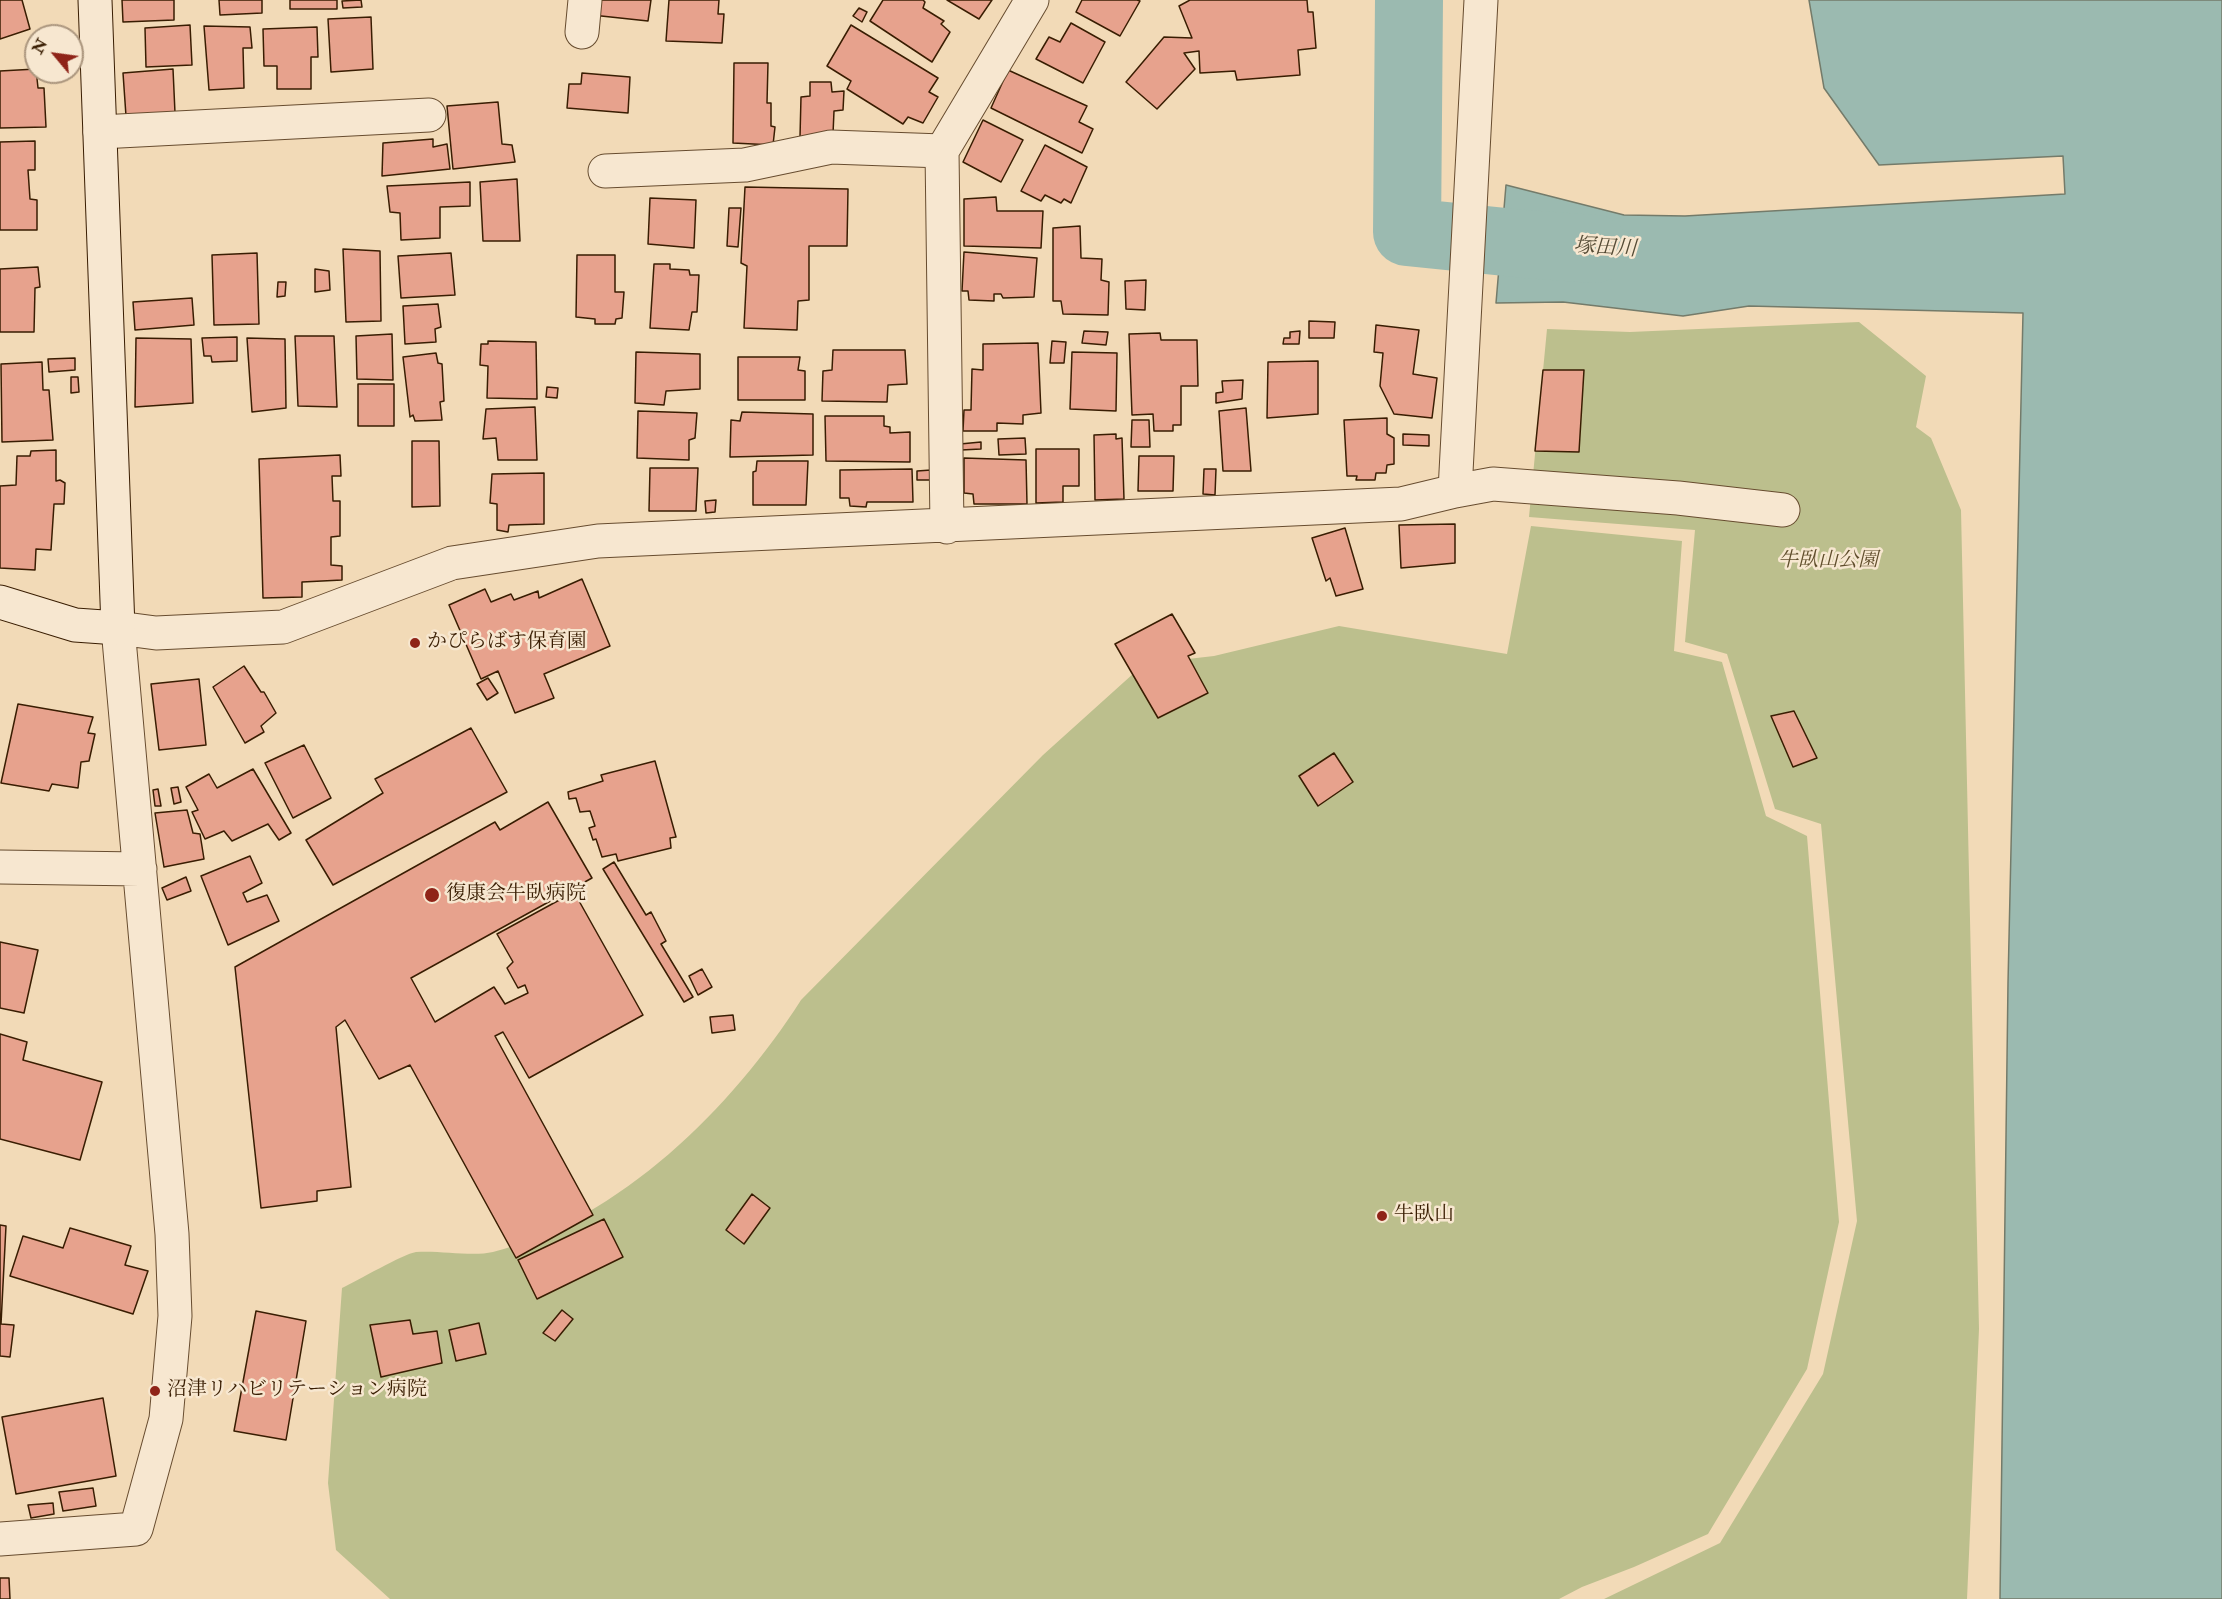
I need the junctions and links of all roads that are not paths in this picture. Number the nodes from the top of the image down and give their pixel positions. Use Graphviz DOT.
graph roads {
  1 [pos="95,0"];
  2 [pos="1032,0"];
  3 [pos="1481,0"];
  4 [pos="429,115"];
  5 [pos="100,132"];
  6 [pos="942,151"];
  7 [pos="605,171"];
  8 [pos="1455,491"];
  9 [pos="1783,510"];
  10 [pos="947,526"];
  11 [pos="0,602"];
  12 [pos="118,628"];
  13 [pos="0,867"];
  14 [pos="140,869"];
  15 [pos="0,1539"];
  1 -- 5 [label="street"];
  2 -- 6 [label="street"];
  3 -- 8 [label="street"];
  4 -- 5 [label="street"];
  5 -- 12 [label="street"];
  6 -- 7 [label="street"];
  6 -- 10 [label="street"];
  8 -- 9 [label="street"];
  8 -- 10 [label="street"];
  10 -- 12 [label="street"];
  11 -- 12 [label="street"];
  12 -- 14 [label="street"];
  13 -- 14 [label="street"];
  14 -- 15 [label="street"];
}
